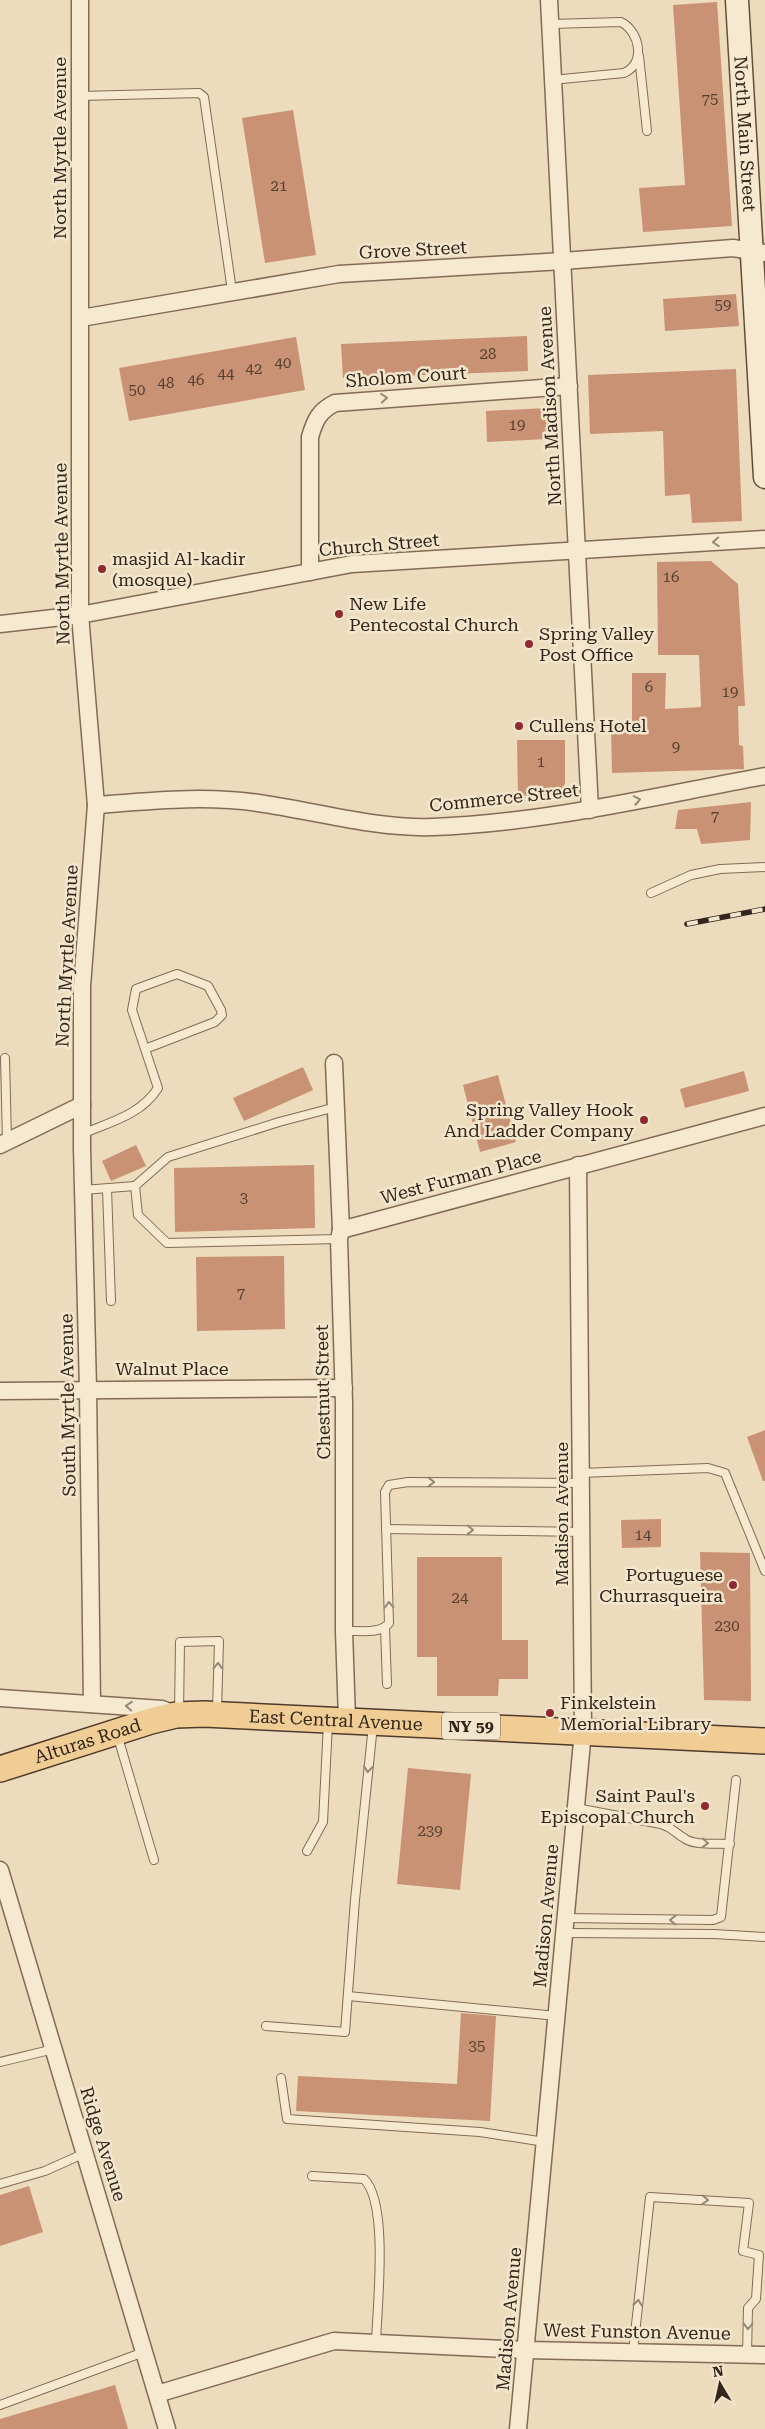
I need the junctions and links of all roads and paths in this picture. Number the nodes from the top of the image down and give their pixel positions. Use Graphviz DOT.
graph roads {
  1 [pos="80,0"];
  2 [pos="549,0"];
  3 [pos="737,0"];
  4 [pos="550,24"];
  5 [pos="638,42"];
  6 [pos="552,80"];
  7 [pos="80,96"];
  8 [pos="647,131"];
  9 [pos="758,252"];
  10 [pos="563,262"];
  11 [pos="232,291"];
  12 [pos="81,318"];
  13 [pos="569,386"];
  14 [pos="765,477"];
  15 [pos="765,539"];
  16 [pos="578,551"];
  17 [pos="310,572"];
  18 [pos="80,615"];
  19 [pos="0,624"];
  20 [pos="765,776"];
  21 [pos="96,805"];
  22 [pos="590,810"];
  23 [pos="765,867"];
  24 [pos="651,893"];
  25 [pos="145,1049"];
  26 [pos="5,1058"];
  27 [pos="334,1063"];
  28 [pos="82,1105"];
  29 [pos="336,1108"];
  30 [pos="765,1116"];
  31 [pos="82,1134"];
  32 [pos="4,1143"];
  33 [pos="578,1165"];
  34 [pos="135,1186"];
  35 [pos="107,1189"];
  36 [pos="83,1190"];
  37 [pos="340,1234"];
  38 [pos="111,1302"];
  39 [pos="344,1388"];
  40 [pos="88,1389"];
  41 [pos="0,1390"];
  42 [pos="581,1478"];
  43 [pos="386,1529"];
  44 [pos="582,1532"];
  45 [pos="765,1571"];
  46 [pos="385,1628"];
  47 [pos="344,1631"];
  48 [pos="387,1684"];
  49 [pos="0,1698"];
  50 [pos="92,1704"];
  51 [pos="217,1714"];
  52 [pos="178,1715"];
  53 [pos="337,1719"];
  54 [pos="373,1721"];
  55 [pos="583,1731"];
  56 [pos="116,1732"];
  57 [pos="765,1741"];
  58 [pos="0,1769"];
  59 [pos="736,1780"];
  60 [pos="576,1808"];
  61 [pos="730,1844"];
  62 [pos="307,1851"];
  63 [pos="154,1860"];
  64 [pos="0,1870"];
  65 [pos="566,1925"];
  66 [pos="765,1937"];
  67 [pos="348,1996"];
  68 [pos="557,2016"];
  69 [pos="266,2026"];
  70 [pos="54,2049"];
  71 [pos="0,2062"];
  72 [pos="281,2078"];
  73 [pos="545,2142"];
  74 [pos="85,2153"];
  75 [pos="312,2176"];
  76 [pos="0,2184"];
  77 [pos="376,2343"];
  78 [pos="526,2350"];
  79 [pos="144,2352"];
  80 [pos="633,2352"];
  81 [pos="747,2355"];
  82 [pos="765,2355"];
  83 [pos="157,2394"];
  84 [pos="0,2405"];
  85 [pos="167,2429"];
  86 [pos="518,2429"];
  1 -- 7 [label="street, North Myrtle Avenue"];
  2 -- 4 [label="street, North Madison Avenue"];
  3 -- 9 [label="main road, North Main Street"];
  4 -- 5 [label="lane"];
  4 -- 6 [label="street, North Madison Avenue"];
  5 -- 6 [label="lane"];
  5 -- 8 [label="lane"];
  6 -- 10 [label="street, North Madison Avenue"];
  7 -- 11 [label="lane"];
  7 -- 12 [label="street, North Myrtle Avenue"];
  9 -- 10 [label="street, Grove Street"];
  9 -- 14 [label="main road, North Main Street"];
  10 -- 11 [label="street, Grove Street"];
  10 -- 13 [label="street, North Madison Avenue"];
  11 -- 12 [label="street, Grove Street"];
  12 -- 18 [label="street, North Myrtle Avenue"];
  13 -- 16 [label="street, North Madison Avenue"];
  17 -- 13 [label="street, Sholom Court, one-way"];
  15 -- 16 [label="street, Church Street, one-way"];
  16 -- 17 [label="street, Church Street"];
  16 -- 22 [label="street, North Madison Avenue"];
  17 -- 18 [label="street, Church Street"];
  18 -- 19 [label="street, Church Street"];
  18 -- 21 [label="street, North Myrtle Avenue"];
  22 -- 20 [label="street, Commerce Street, one-way"];
  21 -- 22 [label="street, Commerce Street"];
  21 -- 28 [label="street, North Myrtle Avenue"];
  23 -- 24 [label="lane"];
  25 -- 25 [label="lane"];
  25 -- 31 [label="lane"];
  26 -- 32 [label="lane"];
  27 -- 29 [label="street, Chestnut Street"];
  28 -- 31 [label="street, South Myrtle Avenue"];
  28 -- 32 [label="street"];
  29 -- 34 [label="lane"];
  29 -- 37 [label="street, Chestnut Street"];
  30 -- 33 [label="street, West Furman Place"];
  31 -- 36 [label="street, South Myrtle Avenue"];
  33 -- 37 [label="street, West Furman Place"];
  33 -- 42 [label="street, Madison Avenue"];
  34 -- 35 [label="lane"];
  34 -- 37 [label="lane"];
  35 -- 36 [label="lane"];
  35 -- 38 [label="lane"];
  36 -- 40 [label="street, South Myrtle Avenue"];
  37 -- 39 [label="street, Chestnut Street"];
  39 -- 40 [label="street, Walnut Place"];
  39 -- 47 [label="street, Chestnut Street"];
  40 -- 41 [label="street, Walnut Place"];
  40 -- 50 [label="street, South Myrtle Avenue"];
  43 -- 42 [label="lane, one-way"];
  42 -- 44 [label="street, Madison Avenue"];
  42 -- 45 [label="lane"];
  43 -- 44 [label="lane, one-way"];
  46 -- 43 [label="lane, one-way"];
  44 -- 55 [label="street, Madison Avenue"];
  46 -- 47 [label="lane"];
  46 -- 48 [label="lane"];
  47 -- 53 [label="street, Chestnut Street"];
  49 -- 50 [label="street"];
  52 -- 50 [label="street, one-way"];
  51 -- 52 [label="main road, East Central Avenue / NY 59"];
  51 -- 52 [label="lane, one-way"];
  51 -- 53 [label="main road, East Central Avenue / NY 59"];
  52 -- 56 [label="main road, Alturas Road / NY 59"];
  53 -- 54 [label="main road, East Central Avenue / NY 59"];
  53 -- 62 [label="lane"];
  54 -- 55 [label="main road, East Central Avenue / NY 59"];
  54 -- 67 [label="lane, one-way"];
  55 -- 57 [label="main road, East Central Avenue / NY 59"];
  55 -- 60 [label="street, Madison Avenue"];
  56 -- 58 [label="main road, Alturas Road / NY 59"];
  56 -- 63 [label="lane"];
  59 -- 61 [label="lane"];
  60 -- 61 [label="lane, one-way"];
  60 -- 65 [label="street, Madison Avenue"];
  61 -- 65 [label="lane, one-way"];
  64 -- 70 [label="street, Ridge Avenue"];
  65 -- 66 [label="lane"];
  65 -- 68 [label="street, Madison Avenue"];
  67 -- 68 [label="lane"];
  67 -- 69 [label="lane"];
  68 -- 73 [label="street, Madison Avenue"];
  70 -- 71 [label="lane"];
  70 -- 74 [label="street, Ridge Avenue"];
  72 -- 73 [label="lane"];
  73 -- 78 [label="street, Madison Avenue"];
  74 -- 76 [label="lane"];
  74 -- 79 [label="street, Ridge Avenue"];
  75 -- 77 [label="lane"];
  77 -- 78 [label="street, West Funston Avenue"];
  77 -- 83 [label="street, West Funston Avenue"];
  78 -- 80 [label="street, West Funston Avenue"];
  78 -- 86 [label="street, Madison Avenue"];
  79 -- 83 [label="street, Ridge Avenue"];
  79 -- 84 [label="lane"];
  80 -- 81 [label="street, West Funston Avenue"];
  80 -- 81 [label="lane, one-way"];
  81 -- 82 [label="street, West Funston Avenue"];
  83 -- 85 [label="street, Ridge Avenue"];
}
